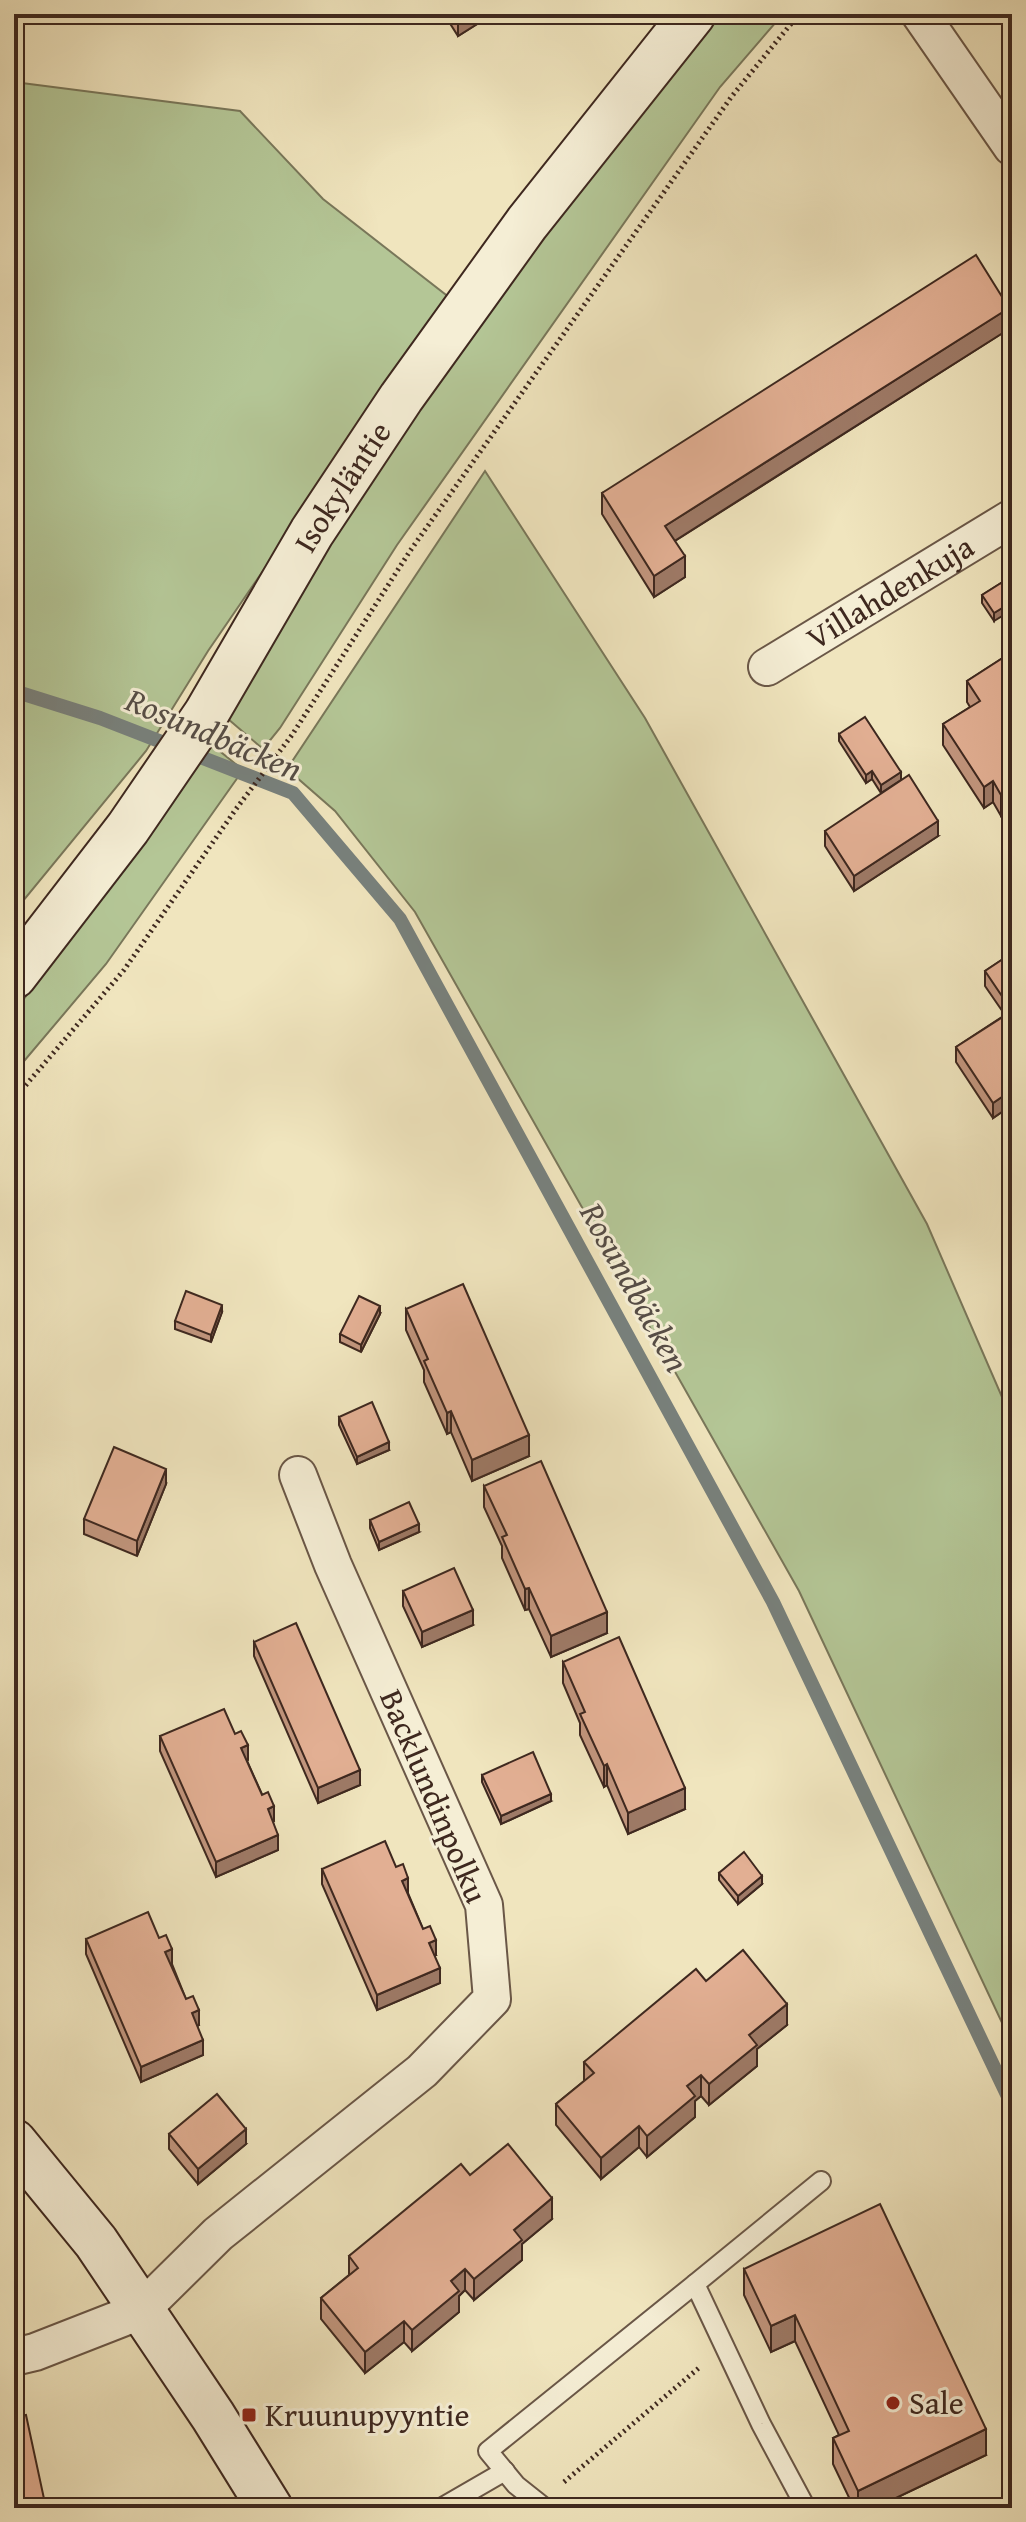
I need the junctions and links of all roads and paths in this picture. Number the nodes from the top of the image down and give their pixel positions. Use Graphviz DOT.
graph roads {
  1 [pos="693,14"];
  2 [pos="799,14"];
  3 [pos="920,14"];
  4 [pos="1012,147"];
  5 [pos="1012,518"];
  6 [pos="767,667"];
  7 [pos="14,976"];
  8 [pos="14,1099"];
  9 [pos="298,1475"];
  10 [pos="14,2142"];
  11 [pos="821,2181"];
  12 [pos="695,2284"];
  13 [pos="140,2311"];
  14 [pos="724,2346"];
  15 [pos="14,2357"];
  16 [pos="505,2471"];
  17 [pos="559,2488"];
  18 [pos="270,2508"];
  19 [pos="441,2508"];
  20 [pos="545,2508"];
  21 [pos="806,2508"];
  1 -- 7 [label="street, Isokyläntie"];
  2 -- 8 [label="path"];
  3 -- 4 [label="street"];
  5 -- 6 [label="street, Villahdenkuja"];
  9 -- 13 [label="street, Backlundinpolku"];
  10 -- 13 [label="street"];
  11 -- 12 [label="lane"];
  12 -- 14 [label="lane"];
  12 -- 16 [label="lane"];
  13 -- 15 [label="street"];
  13 -- 18 [label="street"];
  14 -- 17 [label="path"];
  14 -- 21 [label="lane"];
  16 -- 19 [label="lane"];
  16 -- 20 [label="lane"];
}
